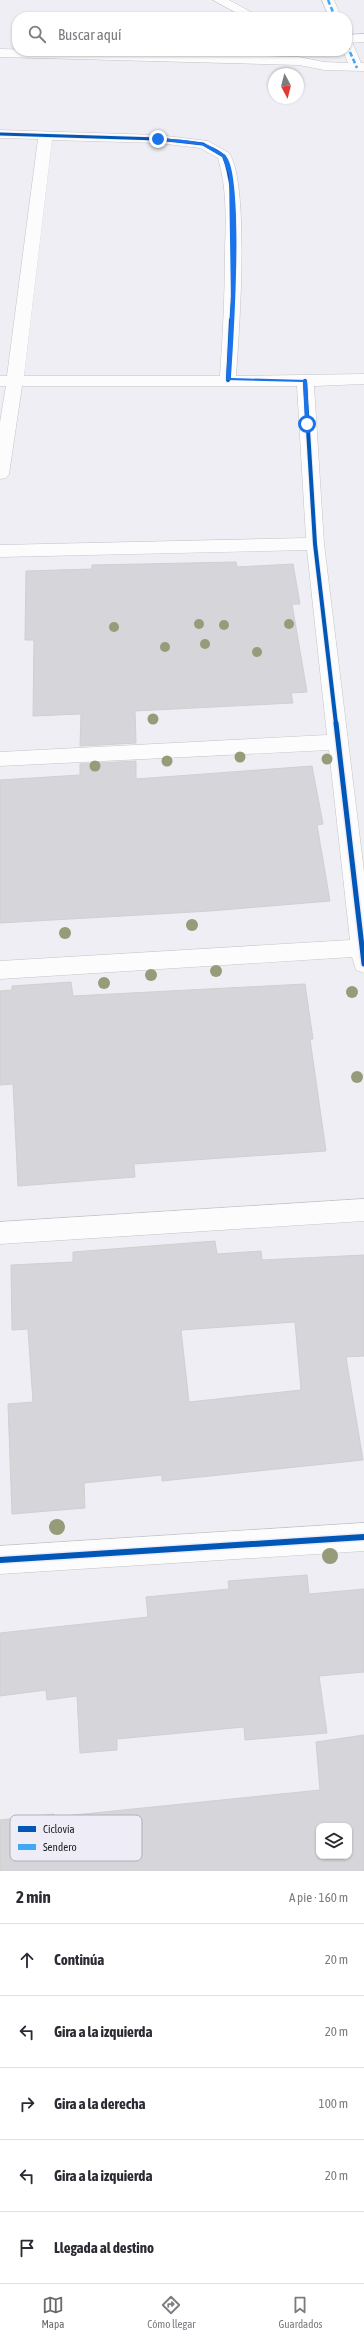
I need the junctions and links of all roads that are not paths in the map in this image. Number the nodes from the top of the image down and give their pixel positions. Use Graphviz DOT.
graph roads {
  1 [pos="219,0"];
  2 [pos="328,0"];
  3 [pos="244,12"];
  4 [pos="333,12"];
  5 [pos="364,38"];
  6 [pos="352,39"];
  7 [pos="0,53"];
  8 [pos="12,53"];
  9 [pos="352,53"];
  10 [pos="297,56"];
  11 [pos="360,67"];
  12 [pos="0,134"];
  13 [pos="45,136"];
  14 [pos="364,379"];
  15 [pos="228,380"];
  16 [pos="8,381"];
  17 [pos="305,381"];
  18 [pos="0,474"];
  19 [pos="315,544"];
  20 [pos="0,551"];
  21 [pos="338,742"];
  22 [pos="0,759"];
  23 [pos="363,956"];
  24 [pos="0,970"];
  25 [pos="364,1210"];
  26 [pos="0,1233"];
  27 [pos="364,1537"];
  28 [pos="0,1560"];
  1 -- 3 [label="street"];
  2 -- 4 [label="street"];
  5 -- 6 [label="street"];
  7 -- 8 [label="street"];
  9 -- 11 [label="street"];
  10 -- 11 [label="street"];
  12 -- 13 [label="street"];
  13 -- 15 [label="street"];
  13 -- 16 [label="street"];
  14 -- 17 [label="street"];
  15 -- 16 [label="street"];
  15 -- 17 [label="street"];
  16 -- 18 [label="street"];
  17 -- 19 [label="street"];
  19 -- 20 [label="street"];
  19 -- 21 [label="street"];
  21 -- 22 [label="street"];
  21 -- 23 [label="street"];
  23 -- 24 [label="street"];
  25 -- 26 [label="street"];
  27 -- 28 [label="street"];
}
